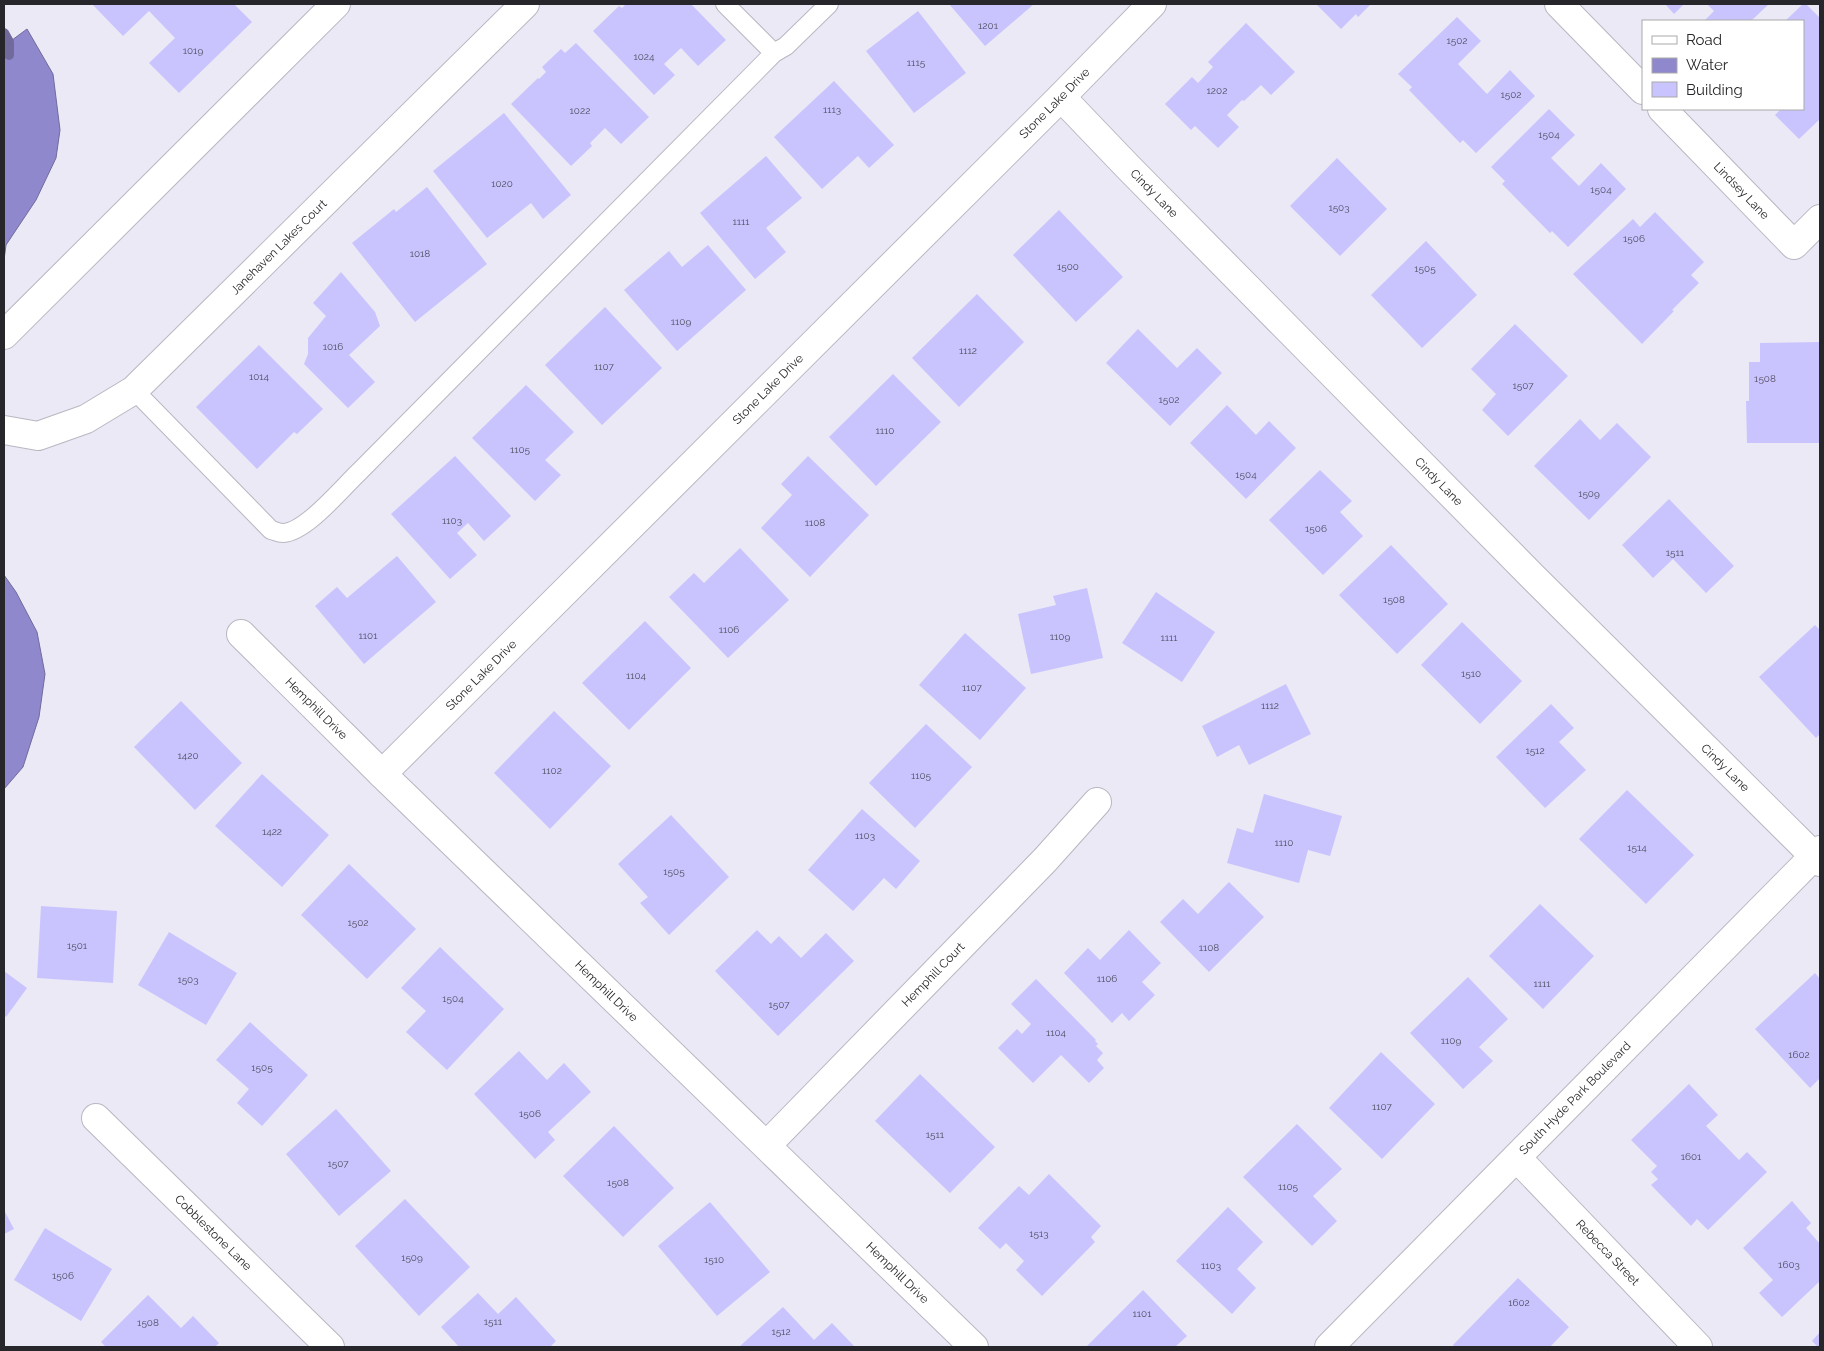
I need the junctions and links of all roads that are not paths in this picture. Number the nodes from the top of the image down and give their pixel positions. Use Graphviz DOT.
graph roads {
  1 [pos="336,4"];
  2 [pos="525,4"];
  3 [pos="725,4"];
  4 [pos="829,4"];
  5 [pos="1152,4"];
  6 [pos="1559,4"];
  7 [pos="774,53"];
  8 [pos="1642,89"];
  9 [pos="1061,97"];
  10 [pos="1663,110"];
  11 [pos="1820,219"];
  12 [pos="4,335"];
  13 [pos="134,390"];
  14 [pos="4,430"];
  15 [pos="241,634"];
  16 [pos="382,774"];
  17 [pos="1097,802"];
  18 [pos="1818,856"];
  19 [pos="96,1118"];
  20 [pos="767,1145"];
  21 [pos="1517,1158"];
  22 [pos="330,1347"];
  23 [pos="974,1347"];
  24 [pos="1329,1347"];
  25 [pos="1698,1347"];
  1 -- 12 [label="street"];
  2 -- 13 [label="street, Janehaven Lakes Court"];
  3 -- 7 [label="lane"];
  4 -- 7 [label="lane"];
  5 -- 9 [label="street, Stone Lake Drive"];
  6 -- 8 [label="street"];
  7 -- 13 [label="lane"];
  9 -- 16 [label="street, Stone Lake Drive"];
  9 -- 18 [label="street, Cindy Lane"];
  10 -- 11 [label="street, Lindsey Lane"];
  13 -- 14 [label="street, Janehaven Lakes Court"];
  15 -- 16 [label="street, Hemphill Drive"];
  16 -- 20 [label="street, Hemphill Drive"];
  17 -- 20 [label="street, Hemphill Court"];
  18 -- 21 [label="street, South Hyde Park Boulevard"];
  19 -- 22 [label="street, Cobblestone Lane"];
  20 -- 23 [label="street, Hemphill Drive"];
  21 -- 24 [label="street, South Hyde Park Boulevard"];
  21 -- 25 [label="street, Rebecca Street"];
}
